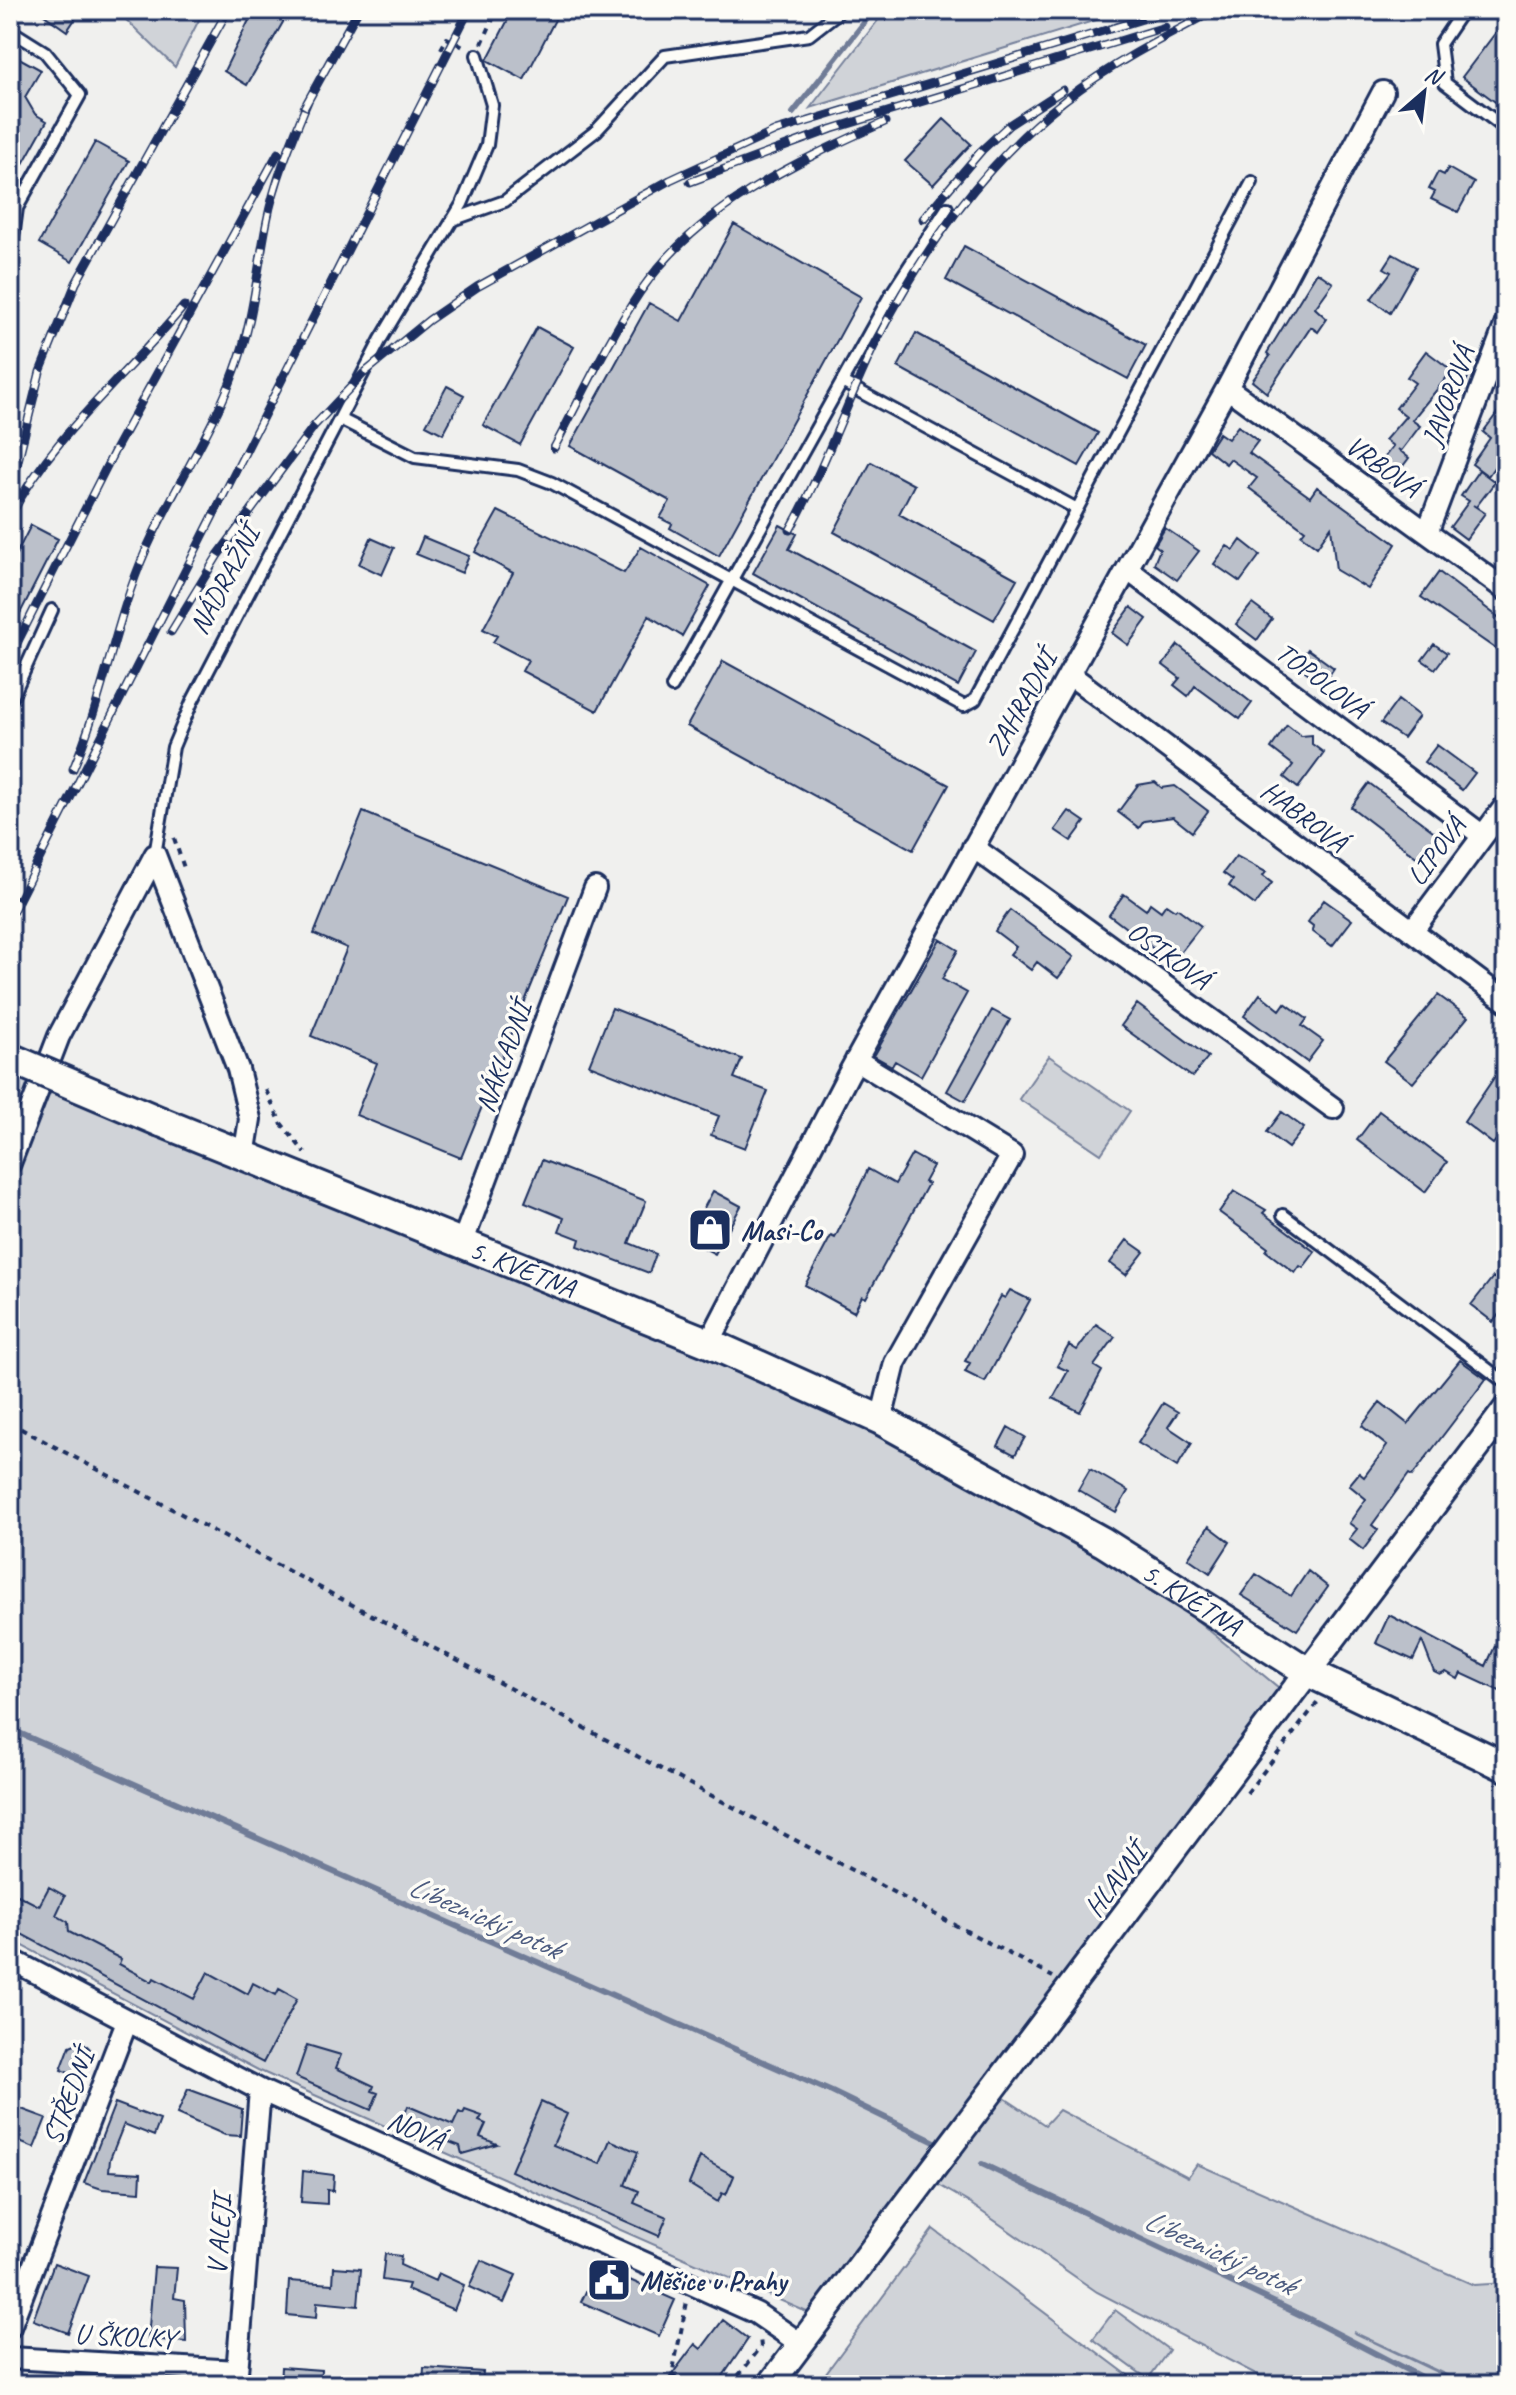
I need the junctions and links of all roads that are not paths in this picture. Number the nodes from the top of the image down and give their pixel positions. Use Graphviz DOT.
graph roads {
  1 [pos="841,10"];
  2 [pos="1463,10"];
  3 [pos="10,30"];
  4 [pos="477,55"];
  5 [pos="1383,92"];
  6 [pos="1506,129"];
  7 [pos="1252,182"];
  8 [pos="947,208"];
  9 [pos="452,220"];
  10 [pos="10,260"];
  11 [pos="1506,323"];
  12 [pos="842,382"];
  13 [pos="1227,388"];
  14 [pos="340,419"];
  15 [pos="1077,509"];
  16 [pos="1427,533"];
  17 [pos="1127,569"];
  18 [pos="732,580"];
  19 [pos="1506,590"];
  20 [pos="52,610"];
  21 [pos="1069,674"];
  22 [pos="672,687"];
  23 [pos="10,702"];
  24 [pos="1506,805"];
  25 [pos="1483,836"];
  26 [pos="973,847"];
  27 [pos="155,855"];
  28 [pos="595,888"];
  29 [pos="1412,931"];
  30 [pos="1506,1001"];
  31 [pos="10,1058"];
  32 [pos="856,1060"];
  33 [pos="1333,1108"];
  34 [pos="244,1156"];
  35 [pos="10,1163"];
  36 [pos="1283,1215"];
  37 [pos="462,1244"];
  38 [pos="709,1343"];
  39 [pos="1506,1383"];
  40 [pos="1506,1409"];
  41 [pos="881,1420"];
  42 [pos="1308,1672"];
  43 [pos="1506,1767"];
  44 [pos="10,1959"];
  45 [pos="127,2021"];
  46 [pos="260,2090"];
  47 [pos="10,2327"];
  48 [pos="801,2344"];
  49 [pos="10,2358"];
  50 [pos="236,2378"];
  51 [pos="770,2385"];
  1 -- 9 [label="lane"];
  2 -- 6 [label="lane"];
  3 -- 10 [label="lane"];
  4 -- 9 [label="lane, NÁDRAŽNÍ"];
  5 -- 13 [label="street, ZAHRADNÍ"];
  7 -- 15 [label="lane"];
  8 -- 12 [label="lane"];
  9 -- 14 [label="lane, NÁDRAŽNÍ"];
  11 -- 16 [label="street, JAVOROVÁ"];
  12 -- 15 [label="lane"];
  12 -- 18 [label="lane"];
  13 -- 16 [label="street, VRBOVÁ"];
  13 -- 17 [label="street, ZAHRADNÍ"];
  14 -- 18 [label="lane"];
  14 -- 27 [label="lane, NÁDRAŽNÍ"];
  15 -- 18 [label="lane"];
  16 -- 19 [label="street, VRBOVÁ"];
  17 -- 21 [label="street, ZAHRADNÍ"];
  17 -- 25 [label="street, TOPOLOVÁ"];
  18 -- 22 [label="lane"];
  20 -- 23 [label="lane"];
  21 -- 26 [label="street, ZAHRADNÍ"];
  21 -- 29 [label="street, HABROVÁ"];
  24 -- 25 [label="street, LIPOVÁ"];
  25 -- 29 [label="street, LIPOVÁ"];
  26 -- 32 [label="street, ZAHRADNÍ"];
  26 -- 33 [label="street, OSIKOVÁ"];
  27 -- 34 [label="street"];
  27 -- 35 [label="street"];
  28 -- 37 [label="street, NÁKLADNÍ"];
  29 -- 30 [label="street, HABROVÁ"];
  31 -- 34 [label="main road, 5. KVĚTNA, bridge"];
  32 -- 38 [label="street, ZAHRADNÍ"];
  32 -- 41 [label="street"];
  34 -- 37 [label="main road, 5. KVĚTNA"];
  36 -- 39 [label="lane"];
  37 -- 38 [label="main road, 5. KVĚTNA"];
  38 -- 41 [label="main road, 5. KVĚTNA"];
  40 -- 42 [label="street, HLAVNÍ"];
  41 -- 42 [label="main road, 5. KVĚTNA"];
  42 -- 43 [label="main road, 5. KVĚTNA"];
  42 -- 48 [label="street, HLAVNÍ"];
  44 -- 45 [label="street, NOVÁ"];
  45 -- 46 [label="street, NOVÁ"];
  45 -- 47 [label="street, STŘEDNÍ"];
  46 -- 48 [label="street, NOVÁ"];
  46 -- 50 [label="street, V ALEJI"];
  48 -- 51 [label="street, HLAVNÍ"];
  49 -- 50 [label="street, U ŠKOLKY"];
}
